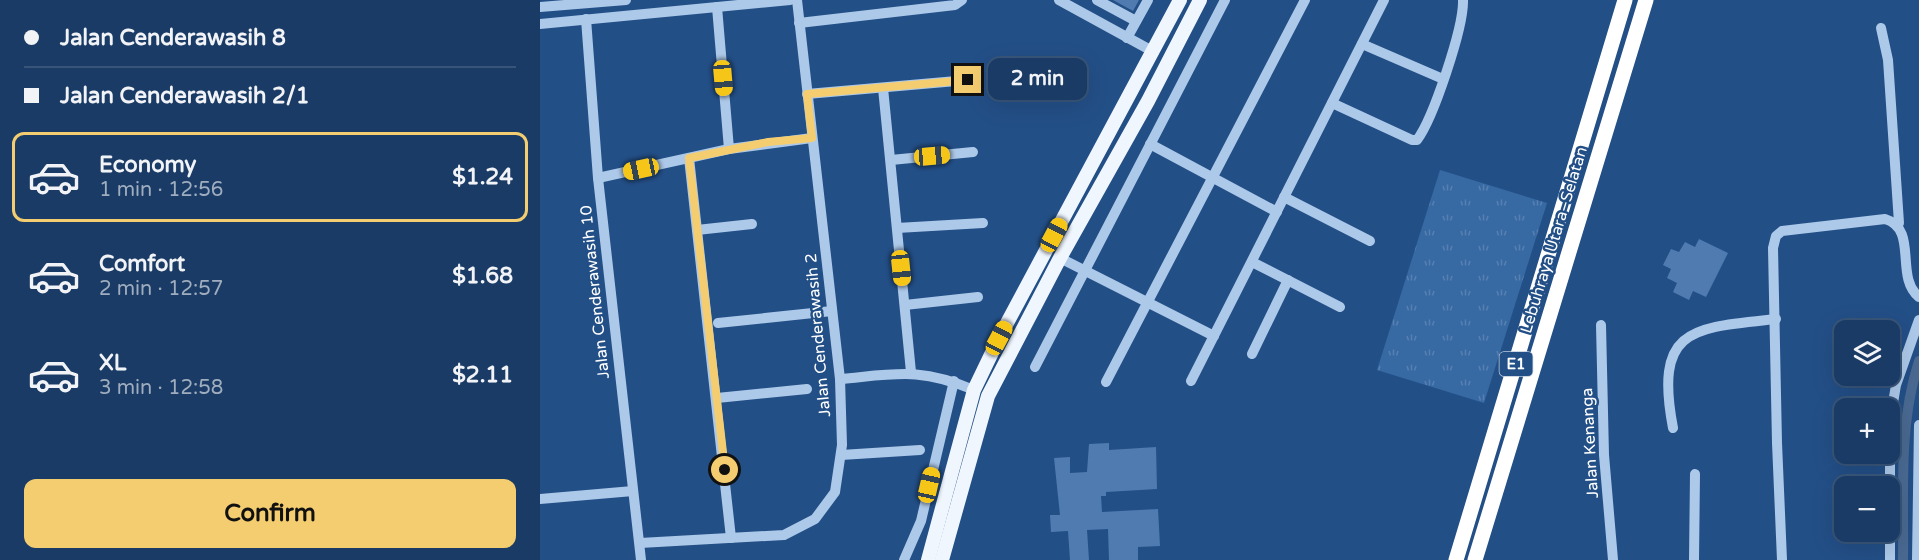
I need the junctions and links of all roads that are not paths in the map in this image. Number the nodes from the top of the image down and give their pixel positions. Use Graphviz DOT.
graph roads {
  1 [pos="626,0"];
  2 [pos="790,0"];
  3 [pos="797,0"];
  4 [pos="962,0"];
  5 [pos="1059,0"];
  6 [pos="1097,0"];
  7 [pos="1148,0"];
  8 [pos="1180,0"];
  9 [pos="1200,0"];
  10 [pos="1226,0"];
  11 [pos="1305,0"];
  12 [pos="1384,0"];
  13 [pos="1463,0"];
  14 [pos="1625,0"];
  15 [pos="1646,0"];
  16 [pos="760,1"];
  17 [pos="683,5"];
  18 [pos="540,7"];
  19 [pos="717,7"];
  20 [pos="586,19"];
  21 [pos="1136,21"];
  22 [pos="799,23"];
  23 [pos="540,24"];
  24 [pos="1881,28"];
  25 [pos="1128,38"];
  26 [pos="1362,44"];
  27 [pos="1154,52"];
  28 [pos="1443,79"];
  29 [pos="968,80"];
  30 [pos="883,88"];
  31 [pos="807,94"];
  32 [pos="1332,103"];
  33 [pos="812,138"];
  34 [pos="1150,144"];
  35 [pos="729,149"];
  36 [pos="973,152"];
  37 [pos="689,158"];
  38 [pos="891,160"];
  39 [pos="1212,177"];
  40 [pos="598,178"];
  41 [pos="1284,197"];
  42 [pos="1277,212"];
  43 [pos="983,223"];
  44 [pos="752,224"];
  45 [pos="1899,224"];
  46 [pos="897,228"];
  47 [pos="698,230"];
  48 [pos="1371,241"];
  49 [pos="1060,258"];
  50 [pos="1251,262"];
  51 [pos="1085,270"];
  52 [pos="1288,280"];
  53 [pos="978,297"];
  54 [pos="1919,297"];
  55 [pos="1148,302"];
  56 [pos="905,305"];
  57 [pos="1340,307"];
  58 [pos="832,311"];
  59 [pos="1776,319"];
  60 [pos="1919,320"];
  61 [pos="718,323"];
  62 [pos="1601,325"];
  63 [pos="1214,336"];
  64 [pos="1252,354"];
  65 [pos="1035,367"];
  66 [pos="911,372"];
  67 [pos="840,379"];
  68 [pos="954,381"];
  69 [pos="1191,381"];
  70 [pos="1106,382"];
  71 [pos="807,389"];
  72 [pos="974,390"];
  73 [pos="717,398"];
  74 [pos="1894,398"];
  75 [pos="1919,424"];
  76 [pos="1673,429"];
  77 [pos="920,450"];
  78 [pos="841,455"];
  79 [pos="1695,474"];
  80 [pos="633,490"];
  81 [pos="540,499"];
  82 [pos="731,538"];
  83 [pos="1890,542"];
  84 [pos="640,543"];
  85 [pos="641,560"];
  86 [pos="904,560"];
  87 [pos="928,560"];
  88 [pos="942,560"];
  89 [pos="1455,560"];
  90 [pos="1475,560"];
  91 [pos="1613,560"];
  92 [pos="1694,560"];
  93 [pos="1782,560"];
  94 [pos="1890,560"];
  95 [pos="1917,560"];
  1 -- 18 [label="street"];
  2 -- 16 [label="street"];
  3 -- 22 [label="street, Jalan Cenderawasih 2"];
  4 -- 22 [label="street"];
  5 -- 25 [label="street"];
  6 -- 21 [label="street"];
  7 -- 21 [label="street"];
  8 -- 27 [label="main road"];
  9 -- 49 [label="main road"];
  10 -- 34 [label="street"];
  11 -- 39 [label="street"];
  12 -- 26 [label="street"];
  13 -- 28 [label="street"];
  14 -- 89 [label="highway, Lebuhraya Utara–Selatan / E1"];
  15 -- 90 [label="highway, Lebuhraya Utara–Selatan / E1"];
  16 -- 19 [label="street"];
  17 -- 19 [label="street"];
  17 -- 20 [label="street"];
  19 -- 35 [label="street"];
  20 -- 23 [label="street"];
  20 -- 40 [label="street, Jalan Cenderawasih 10"];
  21 -- 25 [label="street"];
  22 -- 31 [label="street, Jalan Cenderawasih 2"];
  24 -- 45 [label="street"];
  25 -- 27 [label="street"];
  26 -- 28 [label="street"];
  26 -- 32 [label="street"];
  27 -- 72 [label="main road"];
  28 -- 32 [label="street"];
  29 -- 30 [label="street"];
  30 -- 31 [label="street"];
  30 -- 38 [label="street"];
  31 -- 33 [label="street, Jalan Cenderawasih 2"];
  32 -- 41 [label="street"];
  33 -- 35 [label="street"];
  33 -- 58 [label="street, Jalan Cenderawasih 2"];
  34 -- 39 [label="street"];
  34 -- 51 [label="street"];
  35 -- 37 [label="street"];
  36 -- 38 [label="street"];
  37 -- 40 [label="street"];
  37 -- 47 [label="street"];
  38 -- 46 [label="street"];
  39 -- 42 [label="street"];
  39 -- 55 [label="street"];
  40 -- 80 [label="street, Jalan Cenderawasih 10"];
  41 -- 42 [label="street"];
  41 -- 48 [label="street"];
  42 -- 50 [label="street"];
  43 -- 46 [label="street"];
  44 -- 47 [label="street"];
  45 -- 54 [label="street"];
  45 -- 59 [label="street"];
  46 -- 56 [label="street"];
  47 -- 73 [label="street"];
  49 -- 51 [label="street"];
  49 -- 88 [label="main road"];
  50 -- 52 [label="street"];
  50 -- 63 [label="street"];
  51 -- 55 [label="street"];
  51 -- 65 [label="street"];
  52 -- 57 [label="street"];
  52 -- 64 [label="street"];
  53 -- 56 [label="street"];
  55 -- 63 [label="street"];
  55 -- 70 [label="street"];
  56 -- 66 [label="street"];
  58 -- 61 [label="street"];
  58 -- 67 [label="street, Jalan Cenderawasih 2"];
  59 -- 76 [label="street"];
  59 -- 93 [label="street"];
  60 -- 74 [label="street"];
  62 -- 91 [label="street, Jalan Kenanga"];
  63 -- 69 [label="street"];
  66 -- 67 [label="street"];
  66 -- 68 [label="street"];
  67 -- 78 [label="street, Jalan Cenderawasih 2"];
  68 -- 72 [label="street"];
  68 -- 86 [label="street"];
  71 -- 73 [label="street"];
  72 -- 87 [label="main road"];
  73 -- 82 [label="street"];
  75 -- 95 [label="street"];
  77 -- 78 [label="street"];
  78 -- 82 [label="street, Jalan Cenderawasih 2"];
  79 -- 92 [label="street"];
  80 -- 81 [label="street"];
  80 -- 84 [label="street, Jalan Cenderawasih 10"];
  82 -- 84 [label="street, Jalan Cenderawasih 2"];
  83 -- 94 [label="street"];
  84 -- 85 [label="street, Jalan Cenderawasih 10"];
}
